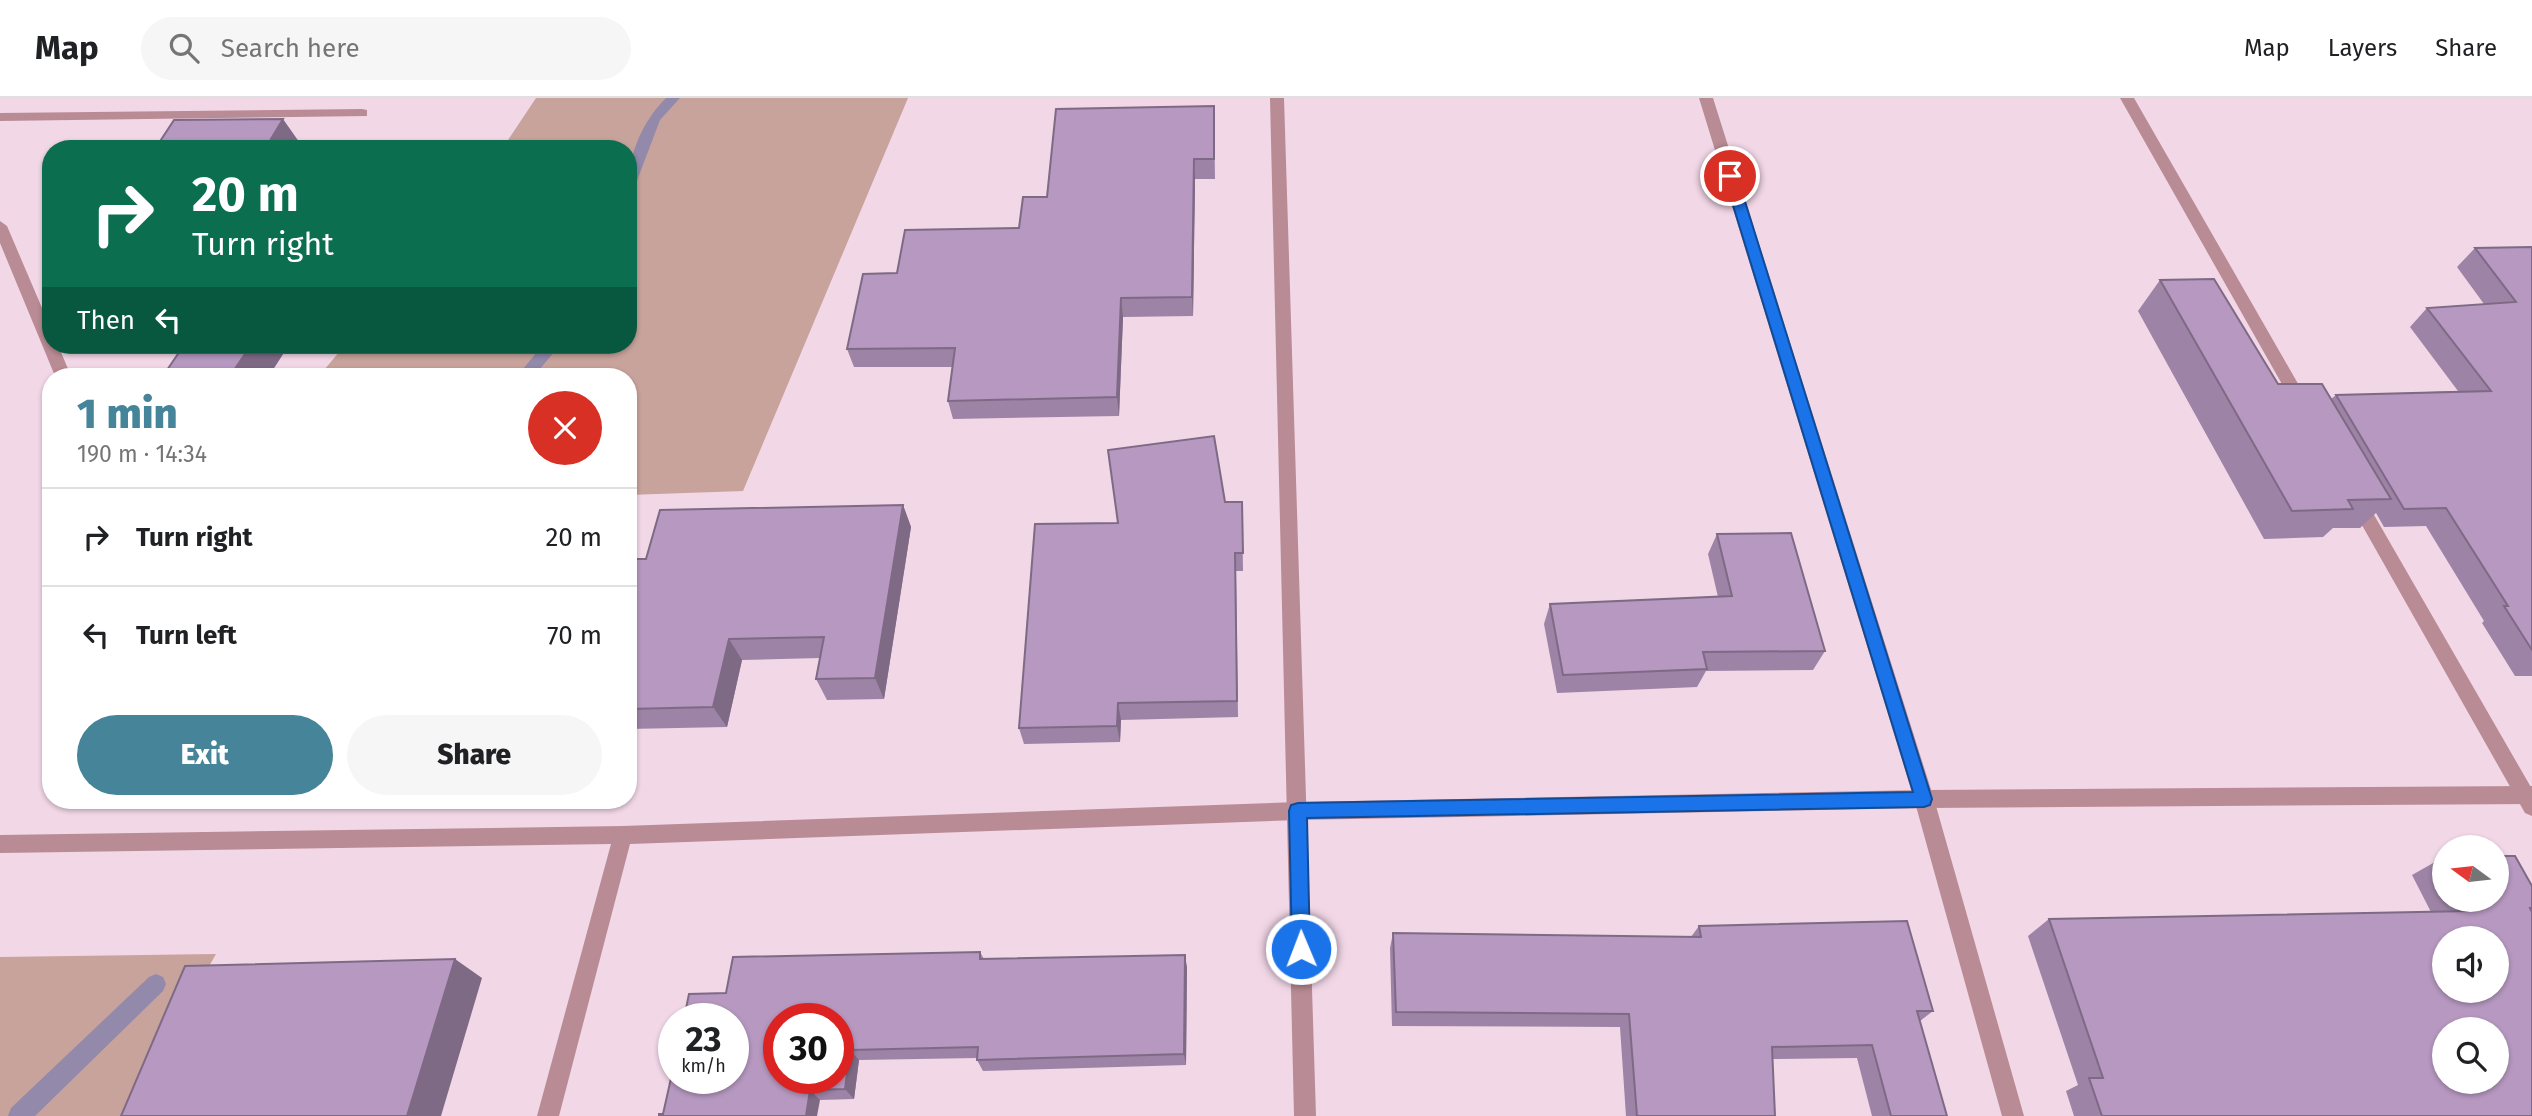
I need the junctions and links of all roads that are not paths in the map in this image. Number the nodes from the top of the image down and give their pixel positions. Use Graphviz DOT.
graph roads {
  1 [pos="1277,98"];
  2 [pos="1706,98"];
  3 [pos="2127,98"];
  4 [pos="362,113"];
  5 [pos="0,117"];
  6 [pos="0,226"];
  7 [pos="42,326"];
  8 [pos="2312,422"];
  9 [pos="2347,483"];
  10 [pos="1924,799"];
  11 [pos="2530,799"];
  12 [pos="1298,811"];
  13 [pos="624,835"];
  14 [pos="0,844"];
  15 [pos="548,1116"];
  16 [pos="1305,1116"];
  17 [pos="2013,1116"];
  1 -- 12 [label="street"];
  2 -- 10 [label="street"];
  3 -- 8 [label="street"];
  4 -- 5 [label="street"];
  6 -- 7 [label="street"];
  9 -- 11 [label="street"];
  10 -- 11 [label="street"];
  10 -- 12 [label="street"];
  10 -- 17 [label="street"];
  12 -- 13 [label="street"];
  12 -- 16 [label="street"];
  13 -- 14 [label="street"];
  13 -- 15 [label="street"];
}
